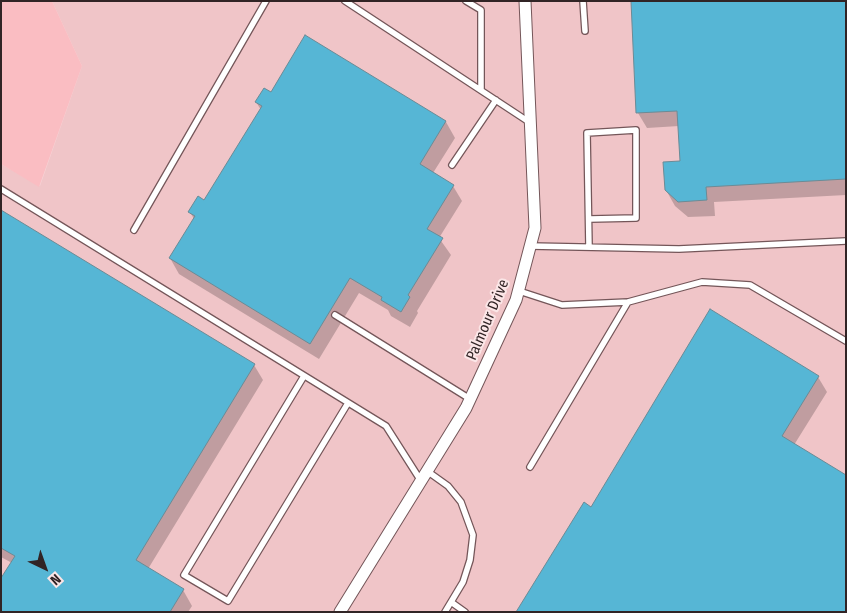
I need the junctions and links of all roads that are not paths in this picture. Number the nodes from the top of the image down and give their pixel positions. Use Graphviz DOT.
graph roads {
  1 [pos="266,1"];
  2 [pos="345,1"];
  3 [pos="466,1"];
  4 [pos="526,1"];
  5 [pos="583,1"];
  6 [pos="585,31"];
  7 [pos="481,90"];
  8 [pos="496,100"];
  9 [pos="530,122"];
  10 [pos="452,165"];
  11 [pos="1,189"];
  12 [pos="590,219"];
  13 [pos="134,230"];
  14 [pos="846,241"];
  15 [pos="530,246"];
  16 [pos="589,248"];
  17 [pos="519,291"];
  18 [pos="628,302"];
  19 [pos="336,315"];
  20 [pos="846,341"];
  21 [pos="304,376"];
  22 [pos="470,399"];
  23 [pos="348,403"];
  24 [pos="530,467"];
  25 [pos="424,476"];
  26 [pos="451,602"];
  27 [pos="340,612"];
  28 [pos="445,612"];
  29 [pos="466,612"];
  1 -- 13 [label="lane"];
  2 -- 7 [label="lane"];
  3 -- 7 [label="lane"];
  4 -- 9 [label="street, Palmour Drive"];
  5 -- 6 [label="lane"];
  7 -- 8 [label="lane"];
  8 -- 9 [label="lane"];
  8 -- 10 [label="lane"];
  9 -- 15 [label="street, Palmour Drive"];
  11 -- 21 [label="lane"];
  12 -- 12 [label="lane"];
  12 -- 16 [label="lane"];
  14 -- 16 [label="lane"];
  15 -- 16 [label="lane"];
  15 -- 17 [label="street, Palmour Drive"];
  17 -- 18 [label="lane"];
  17 -- 22 [label="street, Palmour Drive"];
  18 -- 20 [label="lane"];
  18 -- 24 [label="lane"];
  19 -- 22 [label="lane"];
  21 -- 23 [label="lane"];
  21 -- 23 [label="lane"];
  22 -- 25 [label="street, Palmour Drive"];
  23 -- 25 [label="lane"];
  25 -- 26 [label="lane"];
  25 -- 27 [label="street, Palmour Drive"];
  26 -- 28 [label="lane"];
  26 -- 29 [label="lane"];
}
